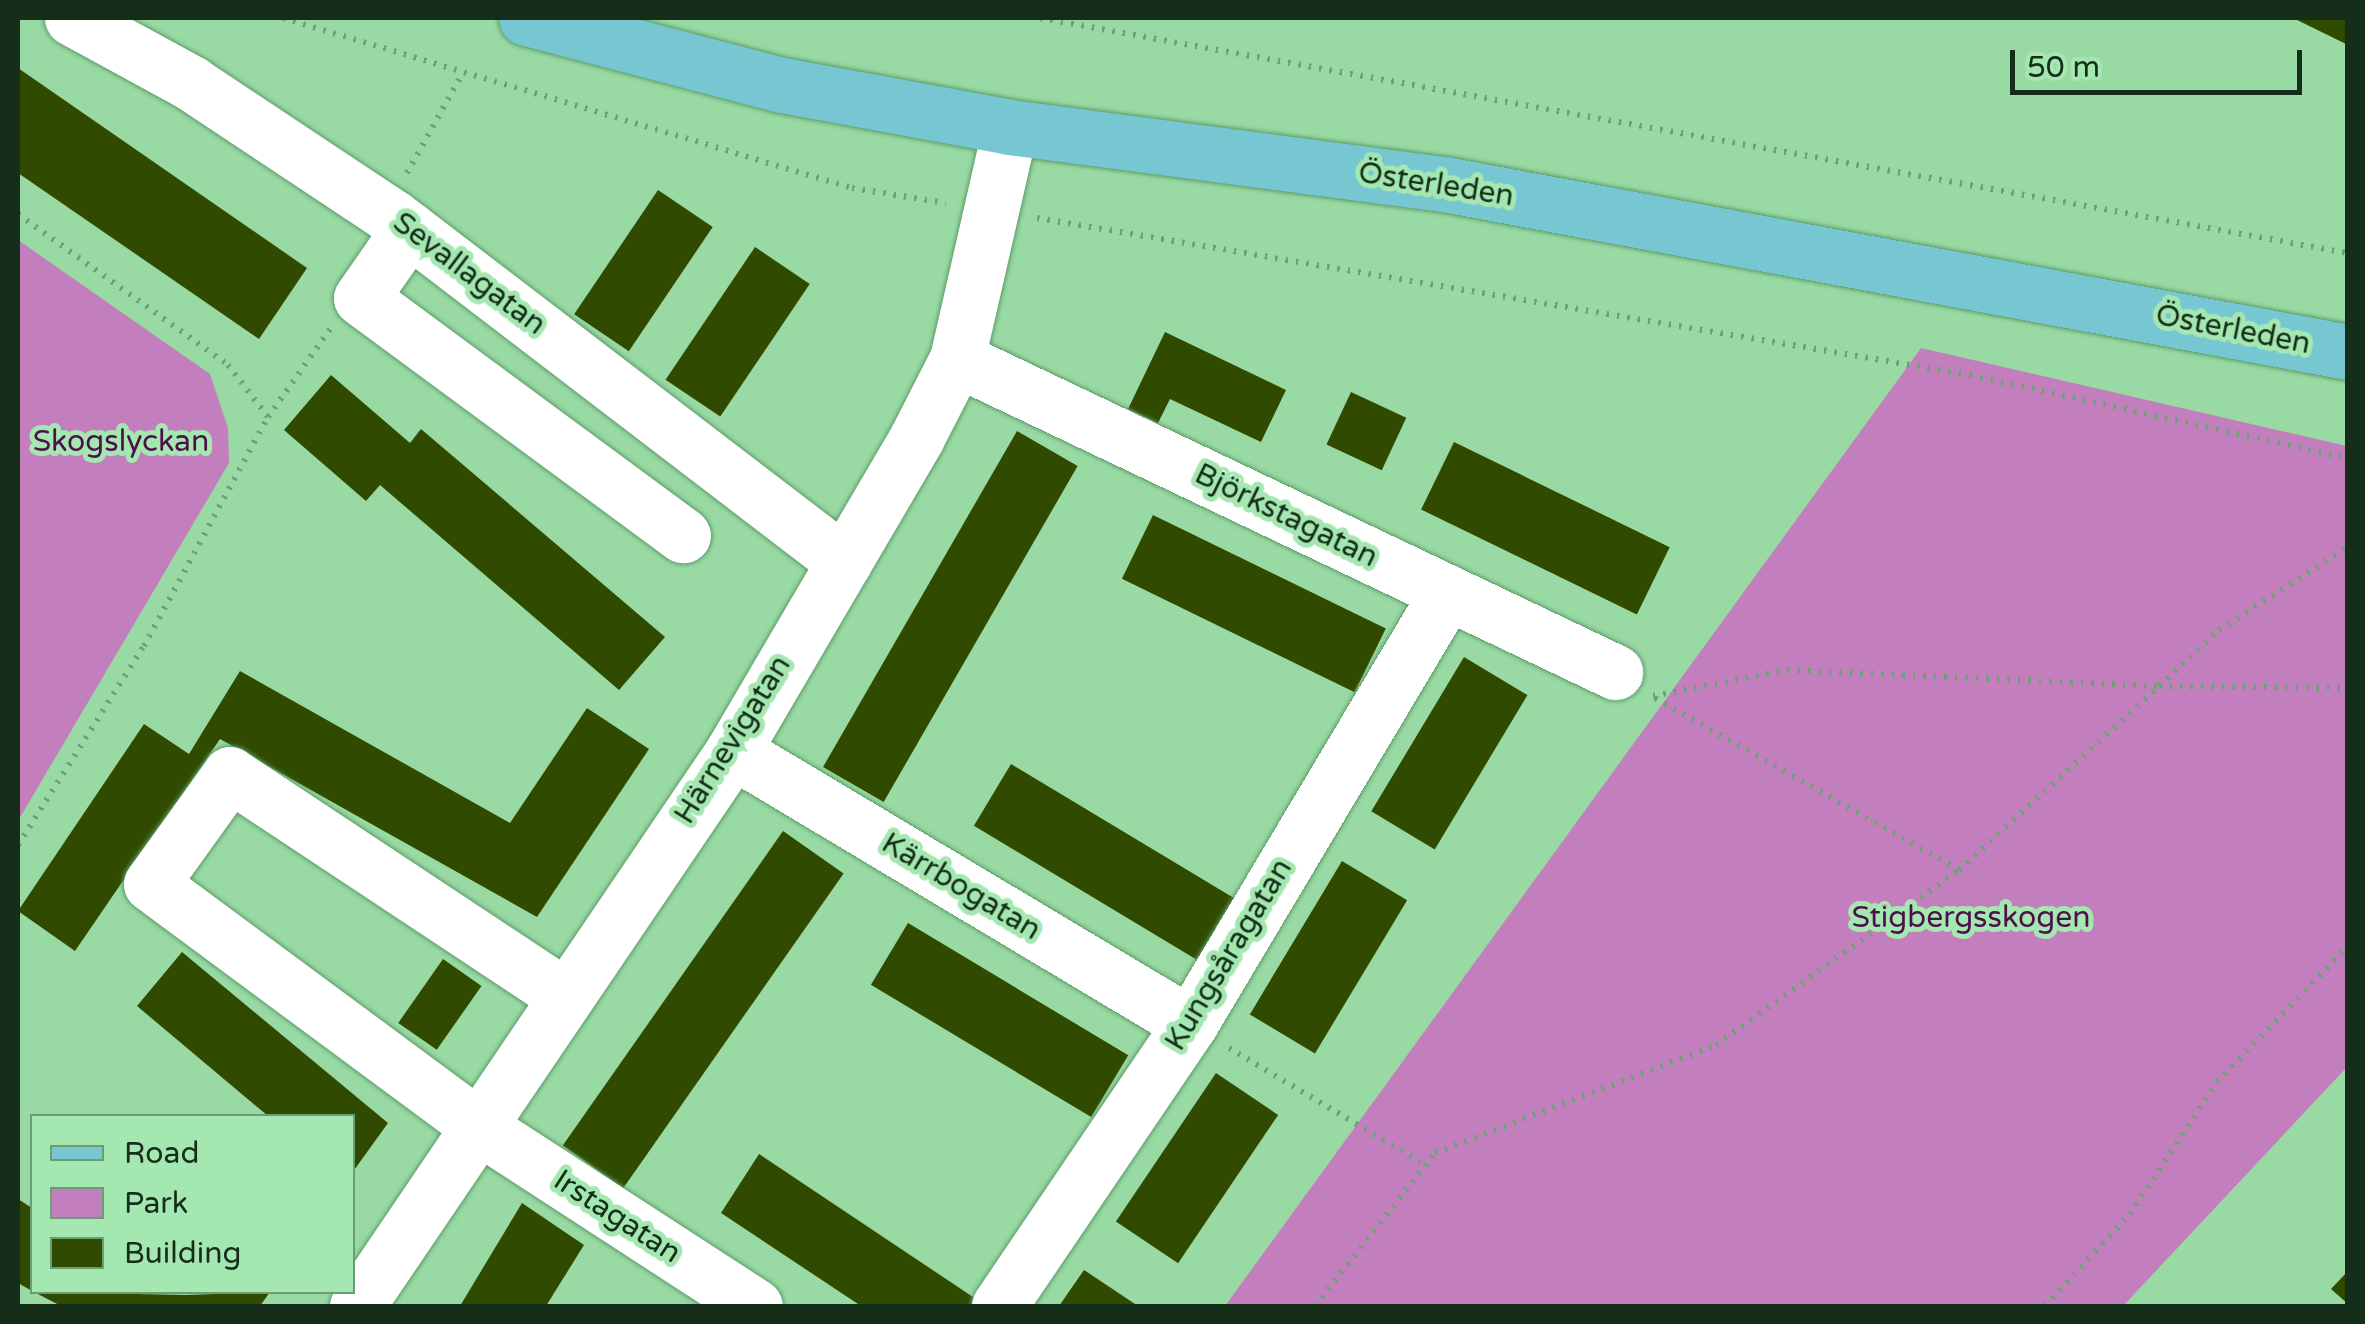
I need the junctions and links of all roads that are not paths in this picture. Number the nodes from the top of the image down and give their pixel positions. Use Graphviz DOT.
graph roads {
  1 [pos="72,18"];
  2 [pos="526,18"];
  3 [pos="1010,127"];
  4 [pos="403,209"];
  5 [pos="2348,352"];
  6 [pos="957,359"];
  7 [pos="682,535"];
  8 [pos="844,562"];
  9 [pos="1446,595"];
  10 [pos="1633,684"];
  11 [pos="732,751"];
  12 [pos="565,996"];
  13 [pos="1190,1024"];
  14 [pos="479,1127"];
  15 [pos="357,1306"];
  16 [pos="754,1306"];
  17 [pos="999,1306"];
  1 -- 4 [label="street, Sevallagatan"];
  2 -- 3 [label="main road, Österleden"];
  3 -- 5 [label="main road, Österleden"];
  3 -- 6 [label="street, Härnevigatan"];
  4 -- 7 [label="street"];
  4 -- 8 [label="street, Sevallagatan"];
  6 -- 8 [label="street, Härnevigatan"];
  6 -- 9 [label="street, Björkstagatan"];
  8 -- 11 [label="street, Härnevigatan"];
  9 -- 10 [label="street, Björkstagatan"];
  9 -- 13 [label="street, Kungsåragatan"];
  11 -- 12 [label="street, Härnevigatan"];
  11 -- 13 [label="street, Kärrbogatan"];
  12 -- 14 [label="street, Härnevigatan"];
  12 -- 14 [label="street, Irstagatan"];
  13 -- 17 [label="street, Kungsåragatan"];
  14 -- 15 [label="street, Härnevigatan"];
  14 -- 16 [label="street, Irstagatan"];
}
